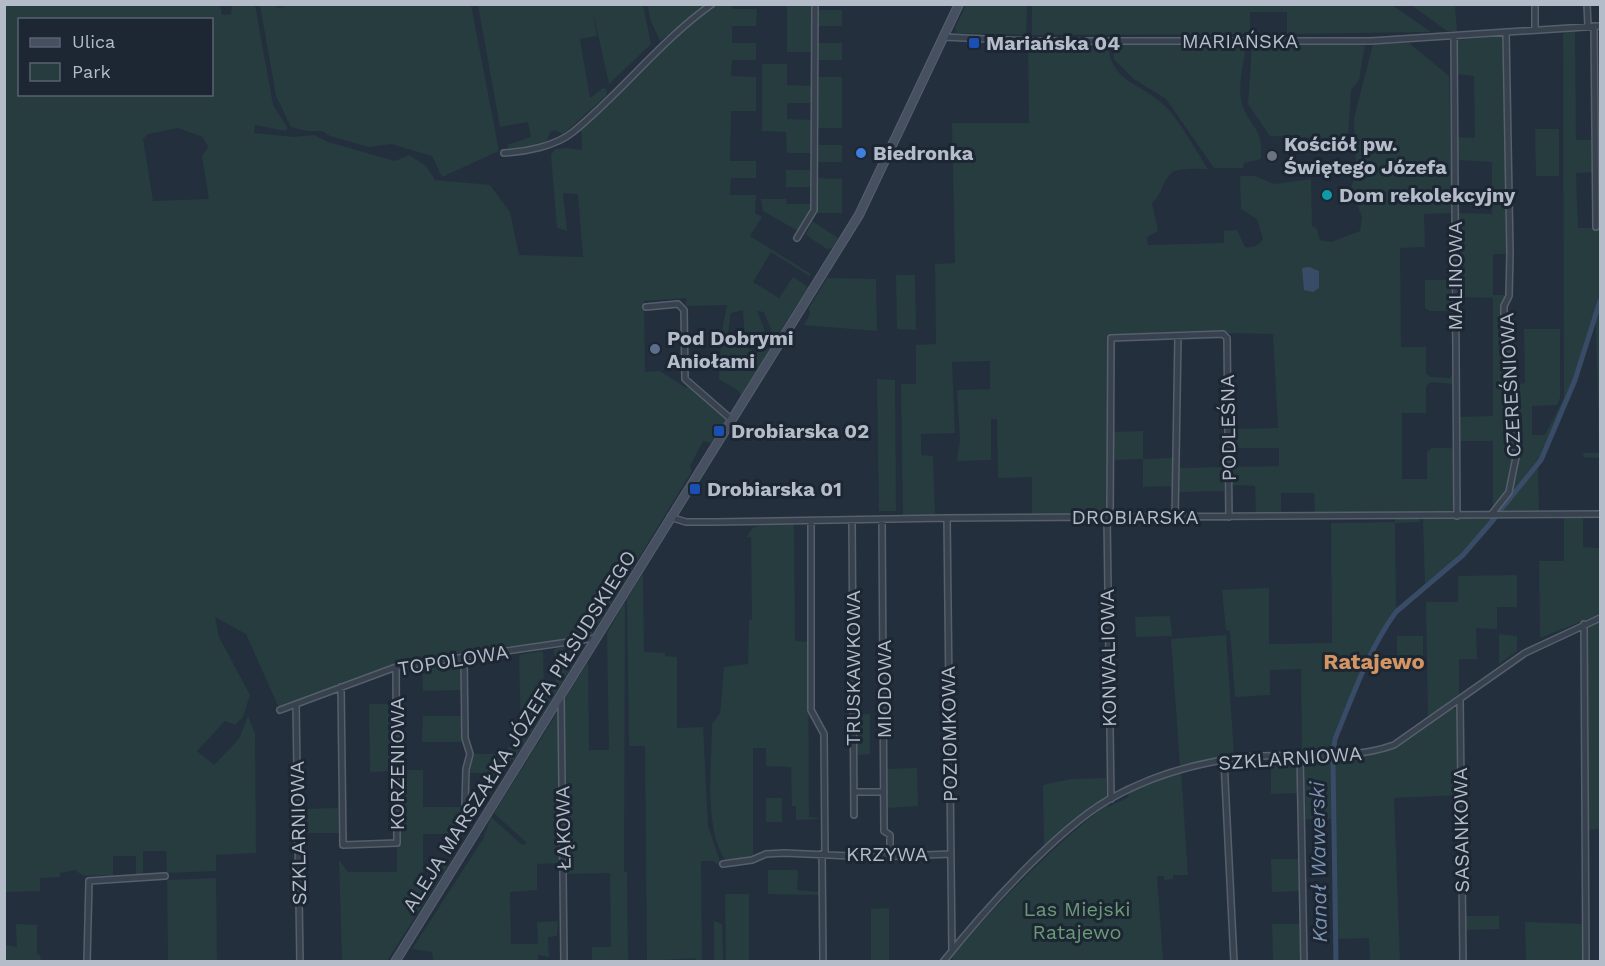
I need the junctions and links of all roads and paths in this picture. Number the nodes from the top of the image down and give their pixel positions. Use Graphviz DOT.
graph roads {
  1 [pos="712,4"];
  2 [pos="815,4"];
  3 [pos="959,4"];
  4 [pos="1535,4"];
  5 [pos="1587,4"];
  6 [pos="1594,26"];
  7 [pos="1535,29"];
  8 [pos="1506,32"];
  9 [pos="1454,36"];
  10 [pos="944,37"];
  11 [pos="504,153"];
  12 [pos="1596,227"];
  13 [pos="797,238"];
  14 [pos="646,307"];
  15 [pos="1178,336"];
  16 [pos="732,420"];
  17 [pos="1600,514"];
  18 [pos="1457,516"];
  19 [pos="1491,516"];
  20 [pos="670,517"];
  21 [pos="1229,517"];
  22 [pos="947,518"];
  23 [pos="1108,518"];
  24 [pos="1175,518"];
  25 [pos="882,520"];
  26 [pos="810,521"];
  27 [pos="852,521"];
  28 [pos="1600,618"];
  29 [pos="1584,624"];
  30 [pos="596,638"];
  31 [pos="464,657"];
  32 [pos="396,667"];
  33 [pos="341,687"];
  34 [pos="561,695"];
  35 [pos="1460,699"];
  36 [pos="296,704"];
  37 [pos="280,711"];
  38 [pos="1300,755"];
  39 [pos="1224,760"];
  40 [pos="854,792"];
  41 [pos="884,792"];
  42 [pos="1111,799"];
  43 [pos="465,806"];
  44 [pos="854,815"];
  45 [pos="824,854"];
  46 [pos="951,854"];
  47 [pos="890,856"];
  48 [pos="723,864"];
  49 [pos="165,876"];
  50 [pos="952,950"];
  51 [pos="87,962"];
  52 [pos="300,962"];
  53 [pos="395,962"];
  54 [pos="564,962"];
  55 [pos="822,962"];
  56 [pos="943,962"];
  57 [pos="1234,962"];
  58 [pos="1304,962"];
  59 [pos="1463,962"];
  60 [pos="1586,962"];
  1 -- 11 [label="street"];
  2 -- 13 [label="street"];
  3 -- 10 [label="main road, ALEJA MARSZAŁKA JÓZEFA PIŁSUDSKIEGO"];
  4 -- 7 [label="street"];
  5 -- 6 [label="street"];
  6 -- 7 [label="street, MARIAŃSKA"];
  6 -- 12 [label="street"];
  7 -- 8 [label="street, MARIAŃSKA"];
  8 -- 9 [label="street, MARIAŃSKA"];
  8 -- 19 [label="street, CZEREŚNIOWA"];
  9 -- 10 [label="street, MARIAŃSKA"];
  9 -- 18 [label="street, MALINOWA"];
  10 -- 16 [label="main road, ALEJA MARSZAŁKA JÓZEFA PIŁSUDSKIEGO"];
  14 -- 16 [label="street"];
  15 -- 21 [label="street, PODLEŚNA"];
  15 -- 23 [label="street, KONWALIOWA"];
  15 -- 24 [label="street"];
  16 -- 20 [label="main road, ALEJA MARSZAŁKA JÓZEFA PIŁSUDSKIEGO"];
  17 -- 19 [label="street, DROBIARSKA"];
  18 -- 19 [label="street, DROBIARSKA"];
  18 -- 21 [label="street, DROBIARSKA"];
  20 -- 26 [label="street, DROBIARSKA"];
  20 -- 30 [label="main road, ALEJA MARSZAŁKA JÓZEFA PIŁSUDSKIEGO"];
  21 -- 24 [label="street, DROBIARSKA"];
  22 -- 23 [label="street, DROBIARSKA"];
  22 -- 25 [label="street, DROBIARSKA"];
  22 -- 46 [label="street, POZIOMKOWA"];
  23 -- 24 [label="street, DROBIARSKA"];
  23 -- 42 [label="street, KONWALIOWA"];
  25 -- 27 [label="street, DROBIARSKA"];
  25 -- 41 [label="street, MIODOWA"];
  26 -- 27 [label="street, DROBIARSKA"];
  26 -- 45 [label="street"];
  27 -- 40 [label="street, TRUSKAWKOWA"];
  28 -- 29 [label="street, SZKLARNIOWA"];
  29 -- 35 [label="street, SZKLARNIOWA"];
  29 -- 60 [label="street"];
  30 -- 31 [label="street, TOPOLOWA"];
  30 -- 34 [label="main road, ALEJA MARSZAŁKA JÓZEFA PIŁSUDSKIEGO"];
  31 -- 32 [label="street, TOPOLOWA"];
  31 -- 43 [label="street"];
  32 -- 33 [label="street, TOPOLOWA"];
  32 -- 33 [label="street, KORZENIOWA"];
  33 -- 36 [label="street, TOPOLOWA"];
  34 -- 53 [label="main road, ALEJA MARSZAŁKA JÓZEFA PIŁSUDSKIEGO"];
  34 -- 54 [label="street, ŁĄKOWA"];
  35 -- 38 [label="street, SZKLARNIOWA"];
  35 -- 59 [label="street, SASANKOWA"];
  36 -- 37 [label="street, TOPOLOWA"];
  36 -- 52 [label="street, SZKLARNIOWA"];
  38 -- 39 [label="street, SZKLARNIOWA"];
  38 -- 58 [label="street"];
  39 -- 42 [label="street, SZKLARNIOWA"];
  39 -- 57 [label="street"];
  40 -- 41 [label="street"];
  40 -- 44 [label="street, TRUSKAWKOWA"];
  41 -- 47 [label="street, MIODOWA"];
  42 -- 50 [label="street, SZKLARNIOWA"];
  45 -- 47 [label="street, KRZYWA"];
  45 -- 48 [label="street, KRZYWA"];
  45 -- 55 [label="street"];
  46 -- 47 [label="street, KRZYWA"];
  46 -- 50 [label="street, POZIOMKOWA"];
  49 -- 51 [label="street"];
  50 -- 56 [label="street, SZKLARNIOWA"];
}
